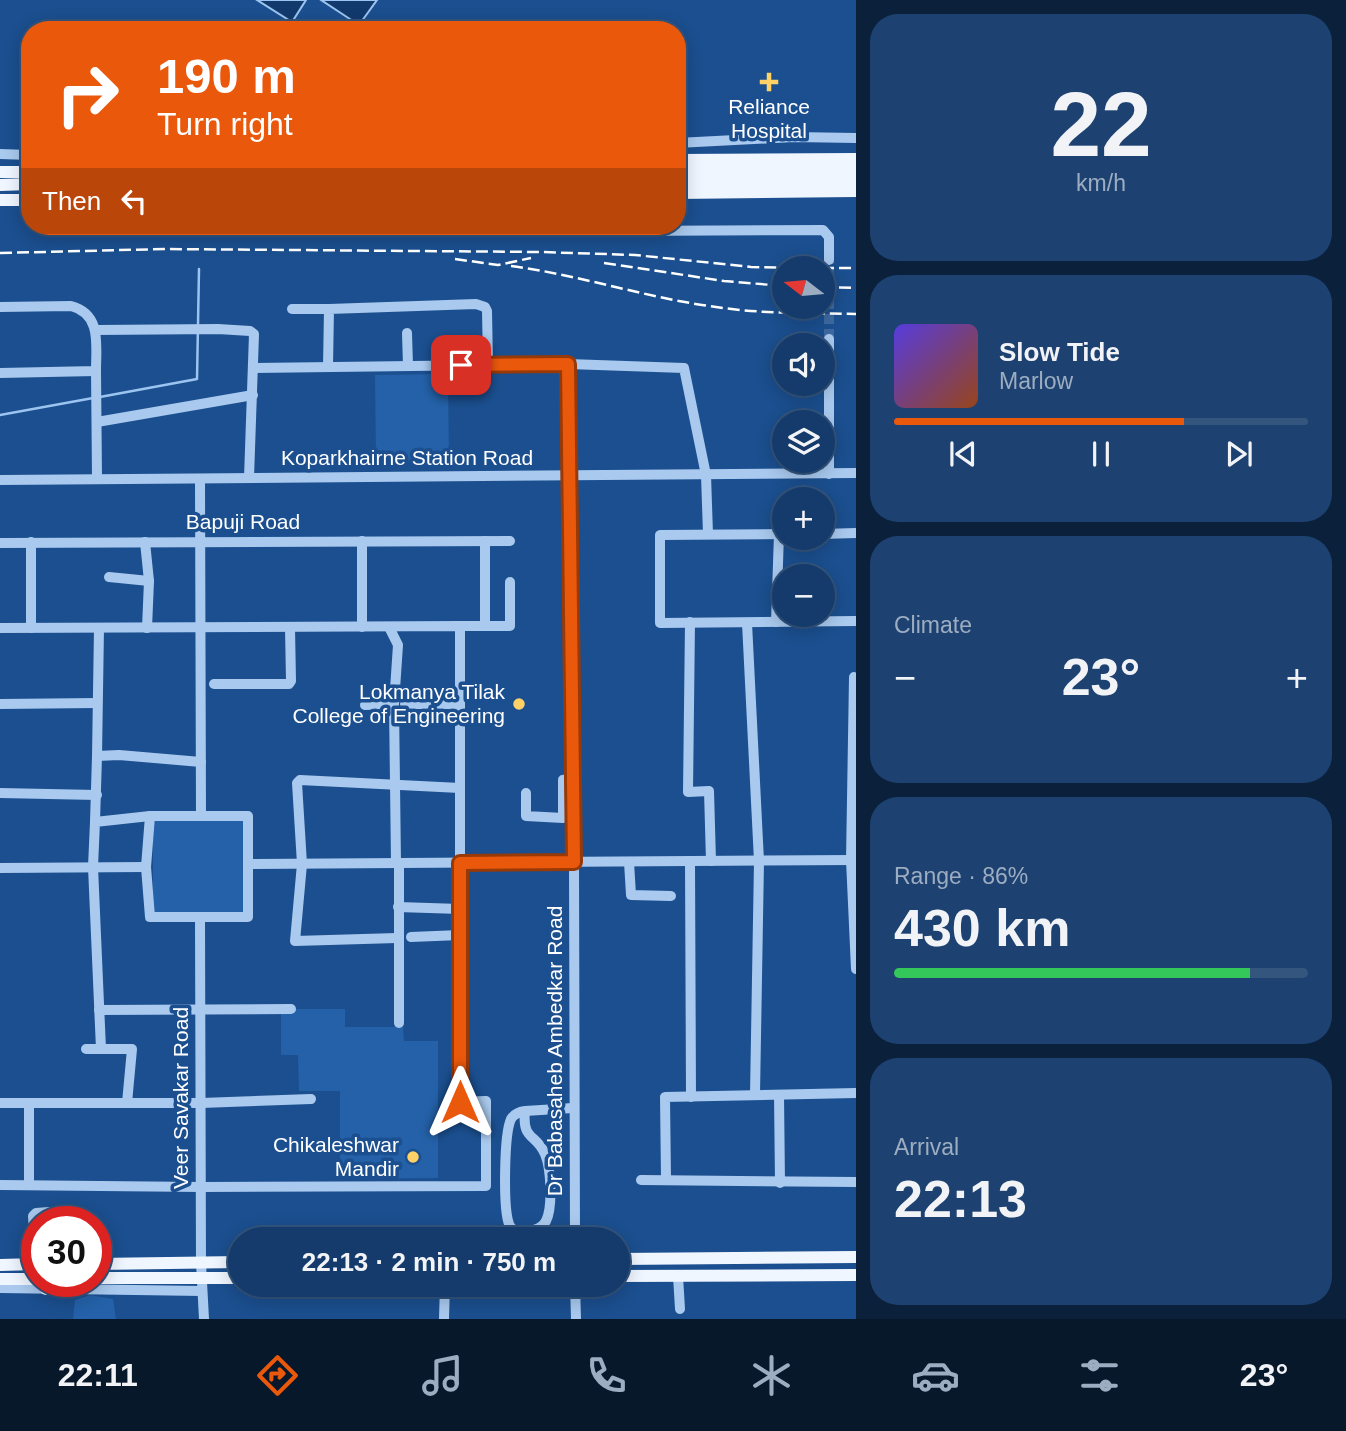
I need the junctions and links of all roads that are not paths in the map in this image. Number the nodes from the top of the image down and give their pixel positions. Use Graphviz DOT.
graph roads {
  1 [pos="856,138"];
  2 [pos="686,143"];
  3 [pos="0,154"];
  4 [pos="21,155"];
  5 [pos="856,159"];
  6 [pos="686,160"];
  7 [pos="856,170"];
  8 [pos="686,171"];
  9 [pos="0,172"];
  10 [pos="21,172"];
  11 [pos="856,181"];
  12 [pos="686,182"];
  13 [pos="21,184"];
  14 [pos="0,185"];
  15 [pos="856,191"];
  16 [pos="686,193"];
  17 [pos="0,200"];
  18 [pos="21,200"];
  19 [pos="686,231"];
  20 [pos="829,256"];
  21 [pos="0,307"];
  22 [pos="292,309"];
  23 [pos="329,309"];
  24 [pos="96,330"];
  25 [pos="407,333"];
  26 [pos="568,364"];
  27 [pos="488,365"];
  28 [pos="408,366"];
  29 [pos="328,367"];
  30 [pos="254,368"];
  31 [pos="0,373"];
  32 [pos="96,376"];
  33 [pos="253,395"];
  34 [pos="829,396"];
  35 [pos="97,422"];
  36 [pos="856,473"];
  37 [pos="829,474"];
  38 [pos="706,475"];
  39 [pos="569,476"];
  40 [pos="250,478"];
  41 [pos="97,479"];
  42 [pos="200,479"];
  43 [pos="0,480"];
  44 [pos="856,533"];
  45 [pos="708,534"];
  46 [pos="772,534"];
  47 [pos="835,534"];
  48 [pos="362,541"];
  49 [pos="485,541"];
  50 [pos="510,541"];
  51 [pos="0,542"];
  52 [pos="31,542"];
  53 [pos="145,542"];
  54 [pos="201,542"];
  55 [pos="109,577"];
  56 [pos="149,581"];
  57 [pos="510,582"];
  58 [pos="835,621"];
  59 [pos="856,621"];
  60 [pos="690,622"];
  61 [pos="772,622"];
  62 [pos="747,623"];
  63 [pos="460,626"];
  64 [pos="485,626"];
  65 [pos="201,627"];
  66 [pos="362,627"];
  67 [pos="389,627"];
  68 [pos="0,628"];
  69 [pos="31,628"];
  70 [pos="99,628"];
  71 [pos="147,628"];
  72 [pos="290,628"];
  73 [pos="854,677"];
  74 [pos="214,684"];
  75 [pos="97,703"];
  76 [pos="0,704"];
  77 [pos="400,704"];
  78 [pos="460,704"];
  79 [pos="365,705"];
  80 [pos="97,755"];
  81 [pos="201,762"];
  82 [pos="394,783"];
  83 [pos="460,788"];
  84 [pos="0,793"];
  85 [pos="526,793"];
  86 [pos="97,796"];
  87 [pos="150,816"];
  88 [pos="201,816"];
  89 [pos="570,818"];
  90 [pos="95,822"];
  91 [pos="853,860"];
  92 [pos="690,861"];
  93 [pos="710,861"];
  94 [pos="759,861"];
  95 [pos="574,862"];
  96 [pos="629,862"];
  97 [pos="397,863"];
  98 [pos="460,863"];
  99 [pos="248,864"];
  100 [pos="302,864"];
  101 [pos="93,867"];
  102 [pos="146,867"];
  103 [pos="0,868"];
  104 [pos="671,896"];
  105 [pos="398,907"];
  106 [pos="460,909"];
  107 [pos="200,917"];
  108 [pos="460,935"];
  109 [pos="411,937"];
  110 [pos="397,938"];
  111 [pos="856,969"];
  112 [pos="291,1009"];
  113 [pos="99,1010"];
  114 [pos="200,1010"];
  115 [pos="399,1023"];
  116 [pos="86,1049"];
  117 [pos="101,1049"];
  118 [pos="856,1093"];
  119 [pos="779,1095"];
  120 [pos="755,1096"];
  121 [pos="691,1097"];
  122 [pos="311,1099"];
  123 [pos="29,1103"];
  124 [pos="127,1103"];
  125 [pos="201,1103"];
  126 [pos="0,1104"];
  127 [pos="573,1108"];
  128 [pos="524,1111"];
  129 [pos="666,1179"];
  130 [pos="641,1180"];
  131 [pos="856,1182"];
  132 [pos="780,1183"];
  133 [pos="29,1184"];
  134 [pos="0,1185"];
  135 [pos="201,1187"];
  136 [pos="575,1227"];
  137 [pos="856,1257"];
  138 [pos="630,1259"];
  139 [pos="228,1262"];
  140 [pos="201,1263"];
  141 [pos="21,1264"];
  142 [pos="112,1264"];
  143 [pos="0,1265"];
  144 [pos="856,1275"];
  145 [pos="630,1276"];
  146 [pos="678,1276"];
  147 [pos="201,1278"];
  148 [pos="228,1278"];
  149 [pos="0,1279"];
  150 [pos="112,1279"];
  151 [pos="21,1281"];
  152 [pos="21,1286"];
  153 [pos="112,1287"];
  154 [pos="0,1288"];
  155 [pos="202,1292"];
  156 [pos="445,1297"];
  157 [pos="575,1297"];
  158 [pos="680,1308"];
  159 [pos="204,1319"];
  160 [pos="444,1319"];
  161 [pos="576,1319"];
  1 -- 2 [label="street"];
  3 -- 4 [label="street"];
  5 -- 6 [label="main road"];
  7 -- 8 [label="main road"];
  9 -- 10 [label="main road"];
  11 -- 12 [label="main road"];
  13 -- 14 [label="main road"];
  15 -- 16 [label="main road"];
  17 -- 18 [label="main road"];
  19 -- 20 [label="street"];
  21 -- 24 [label="street"];
  22 -- 23 [label="street"];
  23 -- 27 [label="street"];
  23 -- 29 [label="street"];
  24 -- 30 [label="street"];
  24 -- 32 [label="street"];
  25 -- 28 [label="street"];
  26 -- 27 [label="street"];
  26 -- 38 [label="street"];
  26 -- 39 [label="street, Dr Babasaheb Ambedkar Road"];
  27 -- 28 [label="street"];
  28 -- 29 [label="street"];
  29 -- 30 [label="street"];
  30 -- 33 [label="street"];
  31 -- 32 [label="street"];
  32 -- 35 [label="street"];
  33 -- 35 [label="street"];
  33 -- 40 [label="street"];
  34 -- 37 [label="street"];
  35 -- 41 [label="street"];
  36 -- 37 [label="street, Koparkhairne Station Road"];
  37 -- 38 [label="street, Koparkhairne Station Road"];
  38 -- 39 [label="street, Koparkhairne Station Road"];
  38 -- 45 [label="street"];
  39 -- 40 [label="street, Koparkhairne Station Road"];
  39 -- 89 [label="street, Dr Babasaheb Ambedkar Road"];
  40 -- 42 [label="street, Koparkhairne Station Road"];
  41 -- 42 [label="street, Koparkhairne Station Road"];
  41 -- 43 [label="street, Koparkhairne Station Road"];
  42 -- 54 [label="street"];
  44 -- 47 [label="street"];
  45 -- 46 [label="street"];
  45 -- 60 [label="street"];
  48 -- 49 [label="street, Bapuji Road"];
  48 -- 54 [label="street, Bapuji Road"];
  48 -- 66 [label="street"];
  49 -- 50 [label="street, Bapuji Road"];
  49 -- 64 [label="street"];
  51 -- 52 [label="street, Bapuji Road"];
  52 -- 53 [label="street, Bapuji Road"];
  52 -- 69 [label="street"];
  53 -- 54 [label="street, Bapuji Road"];
  53 -- 56 [label="street"];
  54 -- 65 [label="street"];
  55 -- 56 [label="street"];
  56 -- 71 [label="street"];
  57 -- 64 [label="street"];
  58 -- 59 [label="street"];
  60 -- 62 [label="street"];
  60 -- 93 [label="street"];
  61 -- 62 [label="street"];
  62 -- 94 [label="street"];
  63 -- 64 [label="street"];
  63 -- 67 [label="street"];
  63 -- 78 [label="street"];
  65 -- 71 [label="street"];
  65 -- 72 [label="street"];
  65 -- 81 [label="street"];
  66 -- 67 [label="street"];
  66 -- 72 [label="street"];
  67 -- 77 [label="street"];
  68 -- 69 [label="street"];
  69 -- 70 [label="street"];
  70 -- 71 [label="street"];
  70 -- 75 [label="street"];
  72 -- 74 [label="street"];
  73 -- 91 [label="street"];
  75 -- 76 [label="street"];
  75 -- 80 [label="street"];
  77 -- 78 [label="street"];
  77 -- 79 [label="street"];
  77 -- 82 [label="street"];
  78 -- 83 [label="street"];
  80 -- 81 [label="street"];
  80 -- 86 [label="street"];
  81 -- 88 [label="street"];
  82 -- 83 [label="street"];
  82 -- 97 [label="street"];
  82 -- 100 [label="street"];
  83 -- 98 [label="street"];
  84 -- 86 [label="street"];
  85 -- 89 [label="street"];
  86 -- 90 [label="street"];
  87 -- 88 [label="street"];
  87 -- 90 [label="street"];
  87 -- 102 [label="street"];
  88 -- 99 [label="street"];
  89 -- 95 [label="street, Dr Babasaheb Ambedkar Road"];
  90 -- 101 [label="street"];
  91 -- 94 [label="street"];
  91 -- 111 [label="street"];
  92 -- 93 [label="street"];
  92 -- 96 [label="street"];
  92 -- 121 [label="street"];
  93 -- 94 [label="street"];
  94 -- 120 [label="street"];
  95 -- 96 [label="street"];
  95 -- 98 [label="street"];
  95 -- 127 [label="street, Dr Babasaheb Ambedkar Road"];
  96 -- 104 [label="street"];
  97 -- 98 [label="street"];
  97 -- 100 [label="street"];
  97 -- 105 [label="street"];
  98 -- 106 [label="street"];
  99 -- 100 [label="street"];
  99 -- 107 [label="street"];
  100 -- 110 [label="street"];
  101 -- 102 [label="street"];
  101 -- 103 [label="street"];
  101 -- 113 [label="street"];
  102 -- 107 [label="street"];
  105 -- 106 [label="street"];
  105 -- 110 [label="street"];
  106 -- 108 [label="street"];
  107 -- 114 [label="street, Veer Savakar Road"];
  108 -- 109 [label="street"];
  108 -- 135 [label="street"];
  110 -- 115 [label="street"];
  112 -- 114 [label="street"];
  113 -- 114 [label="street"];
  113 -- 117 [label="street"];
  114 -- 125 [label="street, Veer Savakar Road"];
  116 -- 117 [label="street"];
  117 -- 124 [label="street"];
  118 -- 119 [label="street"];
  119 -- 120 [label="street"];
  119 -- 132 [label="street"];
  120 -- 121 [label="street"];
  121 -- 129 [label="street"];
  122 -- 125 [label="street"];
  123 -- 124 [label="street"];
  123 -- 126 [label="street"];
  123 -- 133 [label="street"];
  124 -- 125 [label="street"];
  125 -- 135 [label="street, Veer Savakar Road"];
  127 -- 128 [label="street"];
  127 -- 136 [label="street, Dr Babasaheb Ambedkar Road"];
  128 -- 128 [label="street"];
  129 -- 130 [label="street"];
  129 -- 132 [label="street"];
  131 -- 132 [label="street"];
  133 -- 134 [label="street"];
  133 -- 135 [label="street"];
  135 -- 140 [label="street, Veer Savakar Road"];
  137 -- 138 [label="main road"];
  139 -- 140 [label="main road"];
  140 -- 142 [label="main road"];
  140 -- 147 [label="street, Veer Savakar Road"];
  141 -- 143 [label="main road"];
  144 -- 146 [label="main road"];
  145 -- 146 [label="main road"];
  146 -- 158 [label="street"];
  147 -- 148 [label="main road"];
  147 -- 150 [label="main road"];
  147 -- 155 [label="street, Veer Savakar Road"];
  149 -- 151 [label="main road"];
  152 -- 154 [label="street"];
  153 -- 155 [label="street"];
  155 -- 159 [label="street, Veer Savakar Road"];
  156 -- 160 [label="street"];
  157 -- 161 [label="street"];
}
